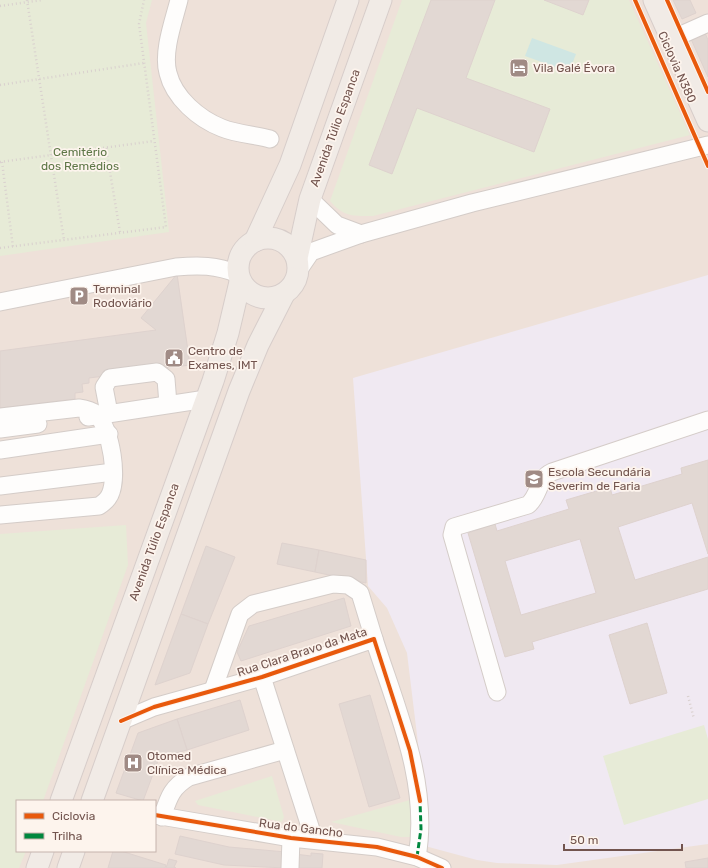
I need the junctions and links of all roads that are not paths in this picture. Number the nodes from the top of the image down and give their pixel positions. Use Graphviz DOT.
graph roads {
  1 [pos="179,0"];
  2 [pos="348,0"];
  3 [pos="381,0"];
  4 [pos="654,0"];
  5 [pos="708,23"];
  6 [pos="672,39"];
  7 [pos="708,121"];
  8 [pos="270,139"];
  9 [pos="708,145"];
  10 [pos="310,199"];
  11 [pos="361,234"];
  12 [pos="255,241"];
  13 [pos="298,264"];
  14 [pos="239,278"];
  15 [pos="284,294"];
  16 [pos="0,302"];
  17 [pos="206,398"];
  18 [pos="168,404"];
  19 [pos="103,414"];
  20 [pos="0,417"];
  21 [pos="708,420"];
  22 [pos="0,429"];
  23 [pos="108,434"];
  24 [pos="0,450"];
  25 [pos="113,472"];
  26 [pos="0,486"];
  27 [pos="0,515"];
  28 [pos="374,639"];
  29 [pos="262,677"];
  30 [pos="136,678"];
  31 [pos="213,690"];
  32 [pos="497,692"];
  33 [pos="154,707"];
  34 [pos="121,721"];
  35 [pos="285,750"];
  36 [pos="61,800"];
  37 [pos="92,800"];
  38 [pos="158,816"];
  39 [pos="291,838"];
  40 [pos="314,839"];
  41 [pos="43,852"];
  42 [pos="74,852"];
  43 [pos="417,857"];
  44 [pos="37,868"];
  45 [pos="68,868"];
  46 [pos="290,868"];
  47 [pos="442,868"];
  1 -- 8 [label="street"];
  2 -- 12 [label="main road, Avenida Túlio Espanca"];
  3 -- 10 [label="main road, Avenida Túlio Espanca"];
  4 -- 6 [label="main road"];
  5 -- 6 [label="street"];
  6 -- 7 [label="main road"];
  9 -- 11 [label="street"];
  10 -- 11 [label="street"];
  10 -- 13 [label="main road, Avenida Túlio Espanca"];
  11 -- 13 [label="street"];
  12 -- 13 [label="main road"];
  12 -- 14 [label="main road, Avenida Túlio Espanca"];
  13 -- 15 [label="main road, Avenida Túlio Espanca"];
  14 -- 15 [label="main road"];
  14 -- 16 [label="street"];
  14 -- 17 [label="main road, Avenida Túlio Espanca"];
  15 -- 30 [label="main road, Avenida Túlio Espanca"];
  17 -- 18 [label="street"];
  17 -- 36 [label="main road, Avenida Túlio Espanca"];
  18 -- 19 [label="street"];
  18 -- 19 [label="street"];
  19 -- 20 [label="street"];
  19 -- 22 [label="street"];
  19 -- 23 [label="street"];
  21 -- 32 [label="street"];
  23 -- 24 [label="street"];
  23 -- 25 [label="street"];
  25 -- 26 [label="street"];
  25 -- 27 [label="street"];
  28 -- 29 [label="street, Rua Clara Bravo da Mata"];
  28 -- 31 [label="street"];
  28 -- 43 [label="street, Rua Clara Bravo da Mata"];
  29 -- 31 [label="street, Rua Clara Bravo da Mata"];
  29 -- 35 [label="street"];
  30 -- 33 [label="street"];
  30 -- 34 [label="main road, Avenida Túlio Espanca"];
  31 -- 33 [label="street, Rua Clara Bravo da Mata"];
  33 -- 34 [label="street, Rua Clara Bravo da Mata"];
  34 -- 37 [label="main road, Avenida Túlio Espanca"];
  35 -- 38 [label="street"];
  35 -- 40 [label="street"];
  38 -- 39 [label="street, Rua do Gancho"];
  39 -- 40 [label="street, Rua do Gancho"];
  39 -- 46 [label="street"];
  40 -- 43 [label="street, Rua do Gancho"];
  41 -- 44 [label="main road"];
  42 -- 45 [label="main road"];
  43 -- 47 [label="street, Rua do Gancho"];
}
